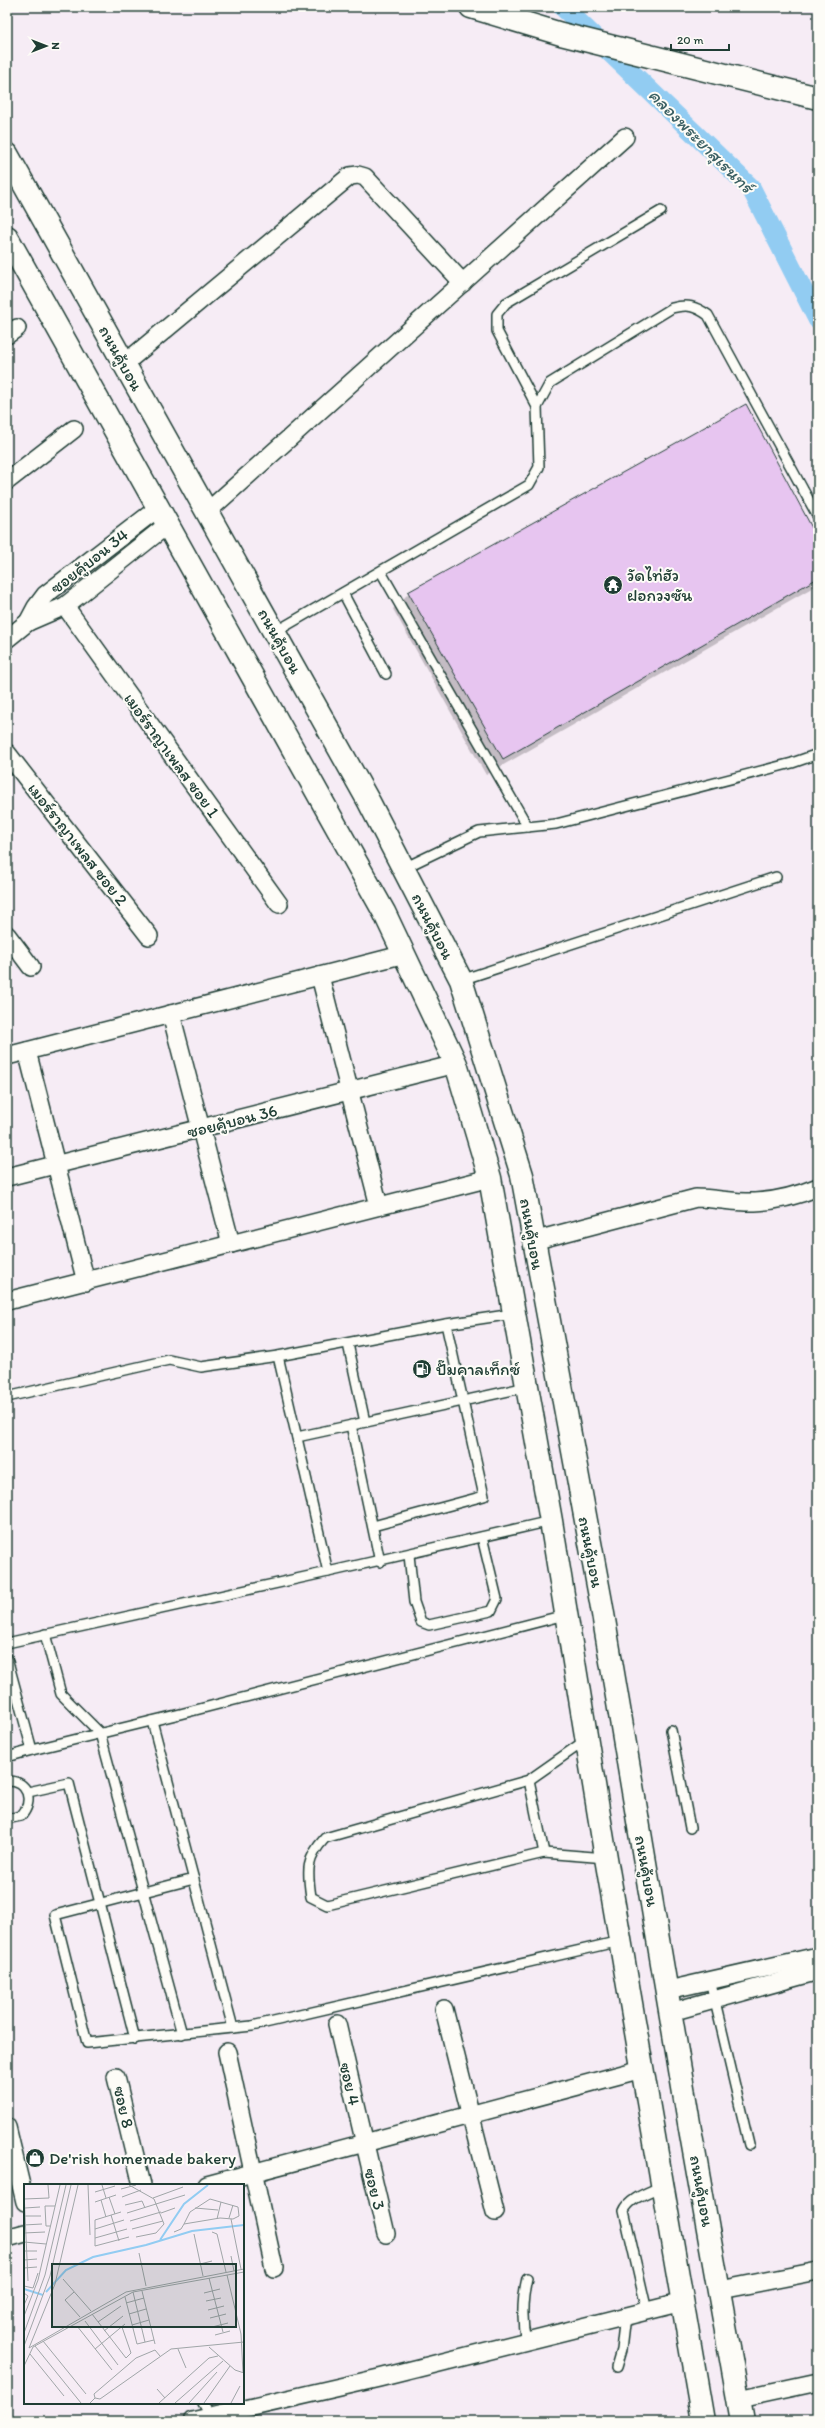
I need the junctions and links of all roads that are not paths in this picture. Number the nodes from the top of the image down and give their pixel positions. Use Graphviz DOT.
graph roads {
  1 [pos="472,7"];
  2 [pos="815,97"];
  3 [pos="625,137"];
  4 [pos="7,154"];
  5 [pos="662,211"];
  6 [pos="7,237"];
  7 [pos="463,283"];
  8 [pos="124,364"];
  9 [pos="537,407"];
  10 [pos="74,429"];
  11 [pos="7,481"];
  12 [pos="208,511"];
  13 [pos="162,516"];
  14 [pos="818,517"];
  15 [pos="381,572"];
  16 [pos="343,594"];
  17 [pos="65,606"];
  18 [pos="28,622"];
  19 [pos="275,632"];
  20 [pos="7,639"];
  21 [pos="386,674"];
  22 [pos="7,753"];
  23 [pos="818,754"];
  24 [pos="528,827"];
  25 [pos="404,868"];
  26 [pos="776,877"];
  27 [pos="279,904"];
  28 [pos="7,935"];
  29 [pos="149,936"];
  30 [pos="405,954"];
  31 [pos="31,967"];
  32 [pos="320,976"];
  33 [pos="461,980"];
  34 [pos="171,1014"];
  35 [pos="27,1051"];
  36 [pos="7,1056"];
  37 [pos="456,1064"];
  38 [pos="350,1091"];
  39 [pos="201,1129"];
  40 [pos="58,1165"];
  41 [pos="7,1178"];
  42 [pos="490,1178"];
  43 [pos="818,1187"];
  44 [pos="379,1206"];
  45 [pos="533,1241"];
  46 [pos="231,1244"];
  47 [pos="86,1282"];
  48 [pos="7,1301"];
  49 [pos="513,1314"];
  50 [pos="446,1324"];
  51 [pos="348,1344"];
  52 [pos="278,1356"];
  53 [pos="527,1387"];
  54 [pos="7,1397"];
  55 [pos="463,1400"];
  56 [pos="365,1422"];
  57 [pos="351,1425"];
  58 [pos="297,1437"];
  59 [pos="576,1475"];
  60 [pos="544,1481"];
  61 [pos="551,1521"];
  62 [pos="373,1526"];
  63 [pos="482,1537"];
  64 [pos="409,1555"];
  65 [pos="380,1562"];
  66 [pos="328,1572"];
  67 [pos="566,1615"];
  68 [pos="45,1634"];
  69 [pos="7,1643"];
  70 [pos="7,1658"];
  71 [pos="152,1721"];
  72 [pos="671,1730"];
  73 [pos="100,1733"];
  74 [pos="586,1740"];
  75 [pos="32,1750"];
  76 [pos="7,1757"];
  77 [pos="529,1780"];
  78 [pos="7,1781"];
  79 [pos="28,1792"];
  80 [pos="7,1819"];
  81 [pos="690,1828"];
  82 [pos="544,1853"];
  83 [pos="606,1858"];
  84 [pos="194,1879"];
  85 [pos="144,1892"];
  86 [pos="100,1904"];
  87 [pos="620,1941"];
  88 [pos="818,1956"];
  89 [pos="818,1971"];
  90 [pos="710,1980"];
  91 [pos="668,1990"];
  92 [pos="715,2000"];
  93 [pos="444,2009"];
  94 [pos="671,2012"];
  95 [pos="337,2024"];
  96 [pos="233,2028"];
  97 [pos="182,2034"];
  98 [pos="135,2038"];
  99 [pos="227,2052"];
  100 [pos="642,2069"];
  101 [pos="116,2076"];
  102 [pos="472,2115"];
  103 [pos="7,2127"];
  104 [pos="364,2144"];
  105 [pos="748,2145"];
  106 [pos="254,2172"];
  107 [pos="142,2184"];
  108 [pos="211,2184"];
  109 [pos="662,2186"];
  110 [pos="24,2198"];
  111 [pos="495,2212"];
  112 [pos="24,2233"];
  113 [pos="386,2234"];
  114 [pos="7,2238"];
  115 [pos="274,2268"];
  116 [pos="818,2271"];
  117 [pos="527,2278"];
  118 [pos="720,2290"];
  119 [pos="683,2302"];
  120 [pos="647,2311"];
  121 [pos="625,2316"];
  122 [pos="526,2341"];
  123 [pos="616,2367"];
  124 [pos="818,2382"];
  125 [pos="739,2399"];
  126 [pos="244,2402"];
  127 [pos="235,2404"];
  128 [pos="207,2410"];
  129 [pos="192,2421"];
  130 [pos="704,2421"];
  131 [pos="742,2421"];
  1 -- 2 [label="main road"];
  3 -- 7 [label="street"];
  4 -- 8 [label="main road, ถนนคู้บอน"];
  5 -- 9 [label="lane"];
  6 -- 13 [label="main road, ถนนคู้บอน"];
  7 -- 8 [label="street"];
  7 -- 12 [label="street"];
  8 -- 12 [label="main road, ถนนคู้บอน"];
  9 -- 14 [label="lane"];
  9 -- 15 [label="lane"];
  10 -- 11 [label="street"];
  12 -- 19 [label="main road, ถนนคู้บอน"];
  13 -- 17 [label="street, ซอยคู้บอน 34"];
  13 -- 18 [label="street, ซอยคู้บอน 34"];
  13 -- 30 [label="main road, ถนนคู้บอน"];
  15 -- 16 [label="lane"];
  15 -- 24 [label="lane"];
  16 -- 19 [label="lane"];
  16 -- 21 [label="lane"];
  17 -- 18 [label="street, ซอยคู้บอน 34"];
  17 -- 27 [label="street, เมอร์ราญาเพลส ซอย 1"];
  18 -- 20 [label="street, ซอยคู้บอน 34"];
  19 -- 25 [label="main road, ถนนคู้บอน"];
  22 -- 29 [label="street, เมอร์ราญาเพลส ซอย 2"];
  23 -- 24 [label="lane"];
  24 -- 25 [label="lane"];
  25 -- 33 [label="main road, ถนนคู้บอน"];
  26 -- 33 [label="lane"];
  28 -- 31 [label="street"];
  30 -- 32 [label="street"];
  30 -- 37 [label="main road, ถนนคู้บอน"];
  32 -- 34 [label="street"];
  32 -- 38 [label="street"];
  33 -- 45 [label="main road, ถนนคู้บอน"];
  34 -- 35 [label="street"];
  34 -- 39 [label="street"];
  35 -- 36 [label="street"];
  35 -- 40 [label="street"];
  37 -- 38 [label="street, ซอยคู้บอน 36"];
  37 -- 42 [label="main road, ถนนคู้บอน"];
  38 -- 39 [label="street, ซอยคู้บอน 36"];
  38 -- 44 [label="street"];
  39 -- 40 [label="street, ซอยคู้บอน 36"];
  39 -- 46 [label="street"];
  40 -- 41 [label="street, ซอยคู้บอน 36"];
  40 -- 47 [label="street"];
  42 -- 44 [label="street"];
  42 -- 49 [label="main road, ถนนคู้บอน"];
  43 -- 45 [label="street"];
  44 -- 46 [label="street"];
  45 -- 59 [label="main road, ถนนคู้บอน"];
  46 -- 47 [label="street"];
  47 -- 48 [label="street"];
  49 -- 50 [label="lane"];
  49 -- 53 [label="main road, ถนนคู้บอน"];
  50 -- 51 [label="lane"];
  50 -- 55 [label="lane"];
  51 -- 52 [label="lane"];
  51 -- 56 [label="lane"];
  52 -- 54 [label="lane"];
  52 -- 58 [label="lane"];
  53 -- 55 [label="lane"];
  53 -- 60 [label="main road, ถนนคู้บอน"];
  55 -- 56 [label="lane"];
  55 -- 62 [label="lane"];
  56 -- 57 [label="lane"];
  57 -- 58 [label="lane"];
  57 -- 62 [label="lane"];
  58 -- 66 [label="lane"];
  59 -- 60 [label="main road"];
  59 -- 91 [label="main road, ถนนคู้บอน"];
  60 -- 61 [label="main road, ถนนคู้บอน"];
  61 -- 63 [label="lane"];
  61 -- 67 [label="main road, ถนนคู้บอน"];
  62 -- 65 [label="lane"];
  63 -- 64 [label="lane"];
  63 -- 64 [label="lane"];
  64 -- 65 [label="lane"];
  65 -- 66 [label="lane"];
  66 -- 68 [label="lane"];
  67 -- 71 [label="lane"];
  67 -- 74 [label="main road, ถนนคู้บอน"];
  68 -- 69 [label="lane"];
  68 -- 73 [label="lane"];
  70 -- 75 [label="lane"];
  71 -- 73 [label="lane"];
  71 -- 84 [label="lane"];
  72 -- 81 [label="lane"];
  73 -- 75 [label="lane"];
  73 -- 85 [label="lane"];
  74 -- 77 [label="lane"];
  74 -- 83 [label="main road, ถนนคู้บอน"];
  75 -- 76 [label="lane"];
  77 -- 82 [label="lane"];
  77 -- 82 [label="lane"];
  78 -- 79 [label="lane"];
  79 -- 80 [label="lane"];
  79 -- 86 [label="lane"];
  82 -- 83 [label="lane"];
  83 -- 87 [label="main road, ถนนคู้บอน"];
  84 -- 85 [label="lane"];
  84 -- 96 [label="lane"];
  85 -- 86 [label="lane"];
  85 -- 97 [label="lane"];
  86 -- 98 [label="lane"];
  86 -- 98 [label="lane"];
  87 -- 96 [label="lane"];
  87 -- 100 [label="main road, ถนนคู้บอน"];
  88 -- 90 [label="street"];
  89 -- 92 [label="street"];
  90 -- 91 [label="street"];
  90 -- 92 [label="lane"];
  91 -- 94 [label="main road, ถนนคู้บอน"];
  92 -- 94 [label="street"];
  92 -- 105 [label="lane"];
  93 -- 102 [label="street"];
  94 -- 118 [label="main road, ถนนคู้บอน"];
  95 -- 104 [label="street, ซอย 4"];
  96 -- 97 [label="lane"];
  97 -- 98 [label="lane"];
  99 -- 106 [label="street"];
  100 -- 102 [label="street"];
  100 -- 109 [label="main road, ถนนคู้บอน"];
  101 -- 107 [label="street, ซอย 8"];
  102 -- 104 [label="street"];
  102 -- 111 [label="street"];
  103 -- 110 [label="street"];
  104 -- 106 [label="street"];
  104 -- 113 [label="street, ซอย 3"];
  106 -- 108 [label="street"];
  106 -- 115 [label="street"];
  109 -- 119 [label="main road, ถนนคู้บอน"];
  109 -- 120 [label="lane"];
  112 -- 114 [label="street"];
  116 -- 118 [label="street"];
  117 -- 122 [label="lane"];
  118 -- 125 [label="main road, ถนนคู้บอน"];
  119 -- 120 [label="street"];
  119 -- 130 [label="main road, ถนนคู้บอน"];
  120 -- 121 [label="street"];
  121 -- 122 [label="street"];
  121 -- 123 [label="lane"];
  122 -- 126 [label="street"];
  124 -- 125 [label="street"];
  125 -- 131 [label="main road, ถนนคู้บอน"];
  127 -- 128 [label="street"];
  128 -- 129 [label="street"];
}
